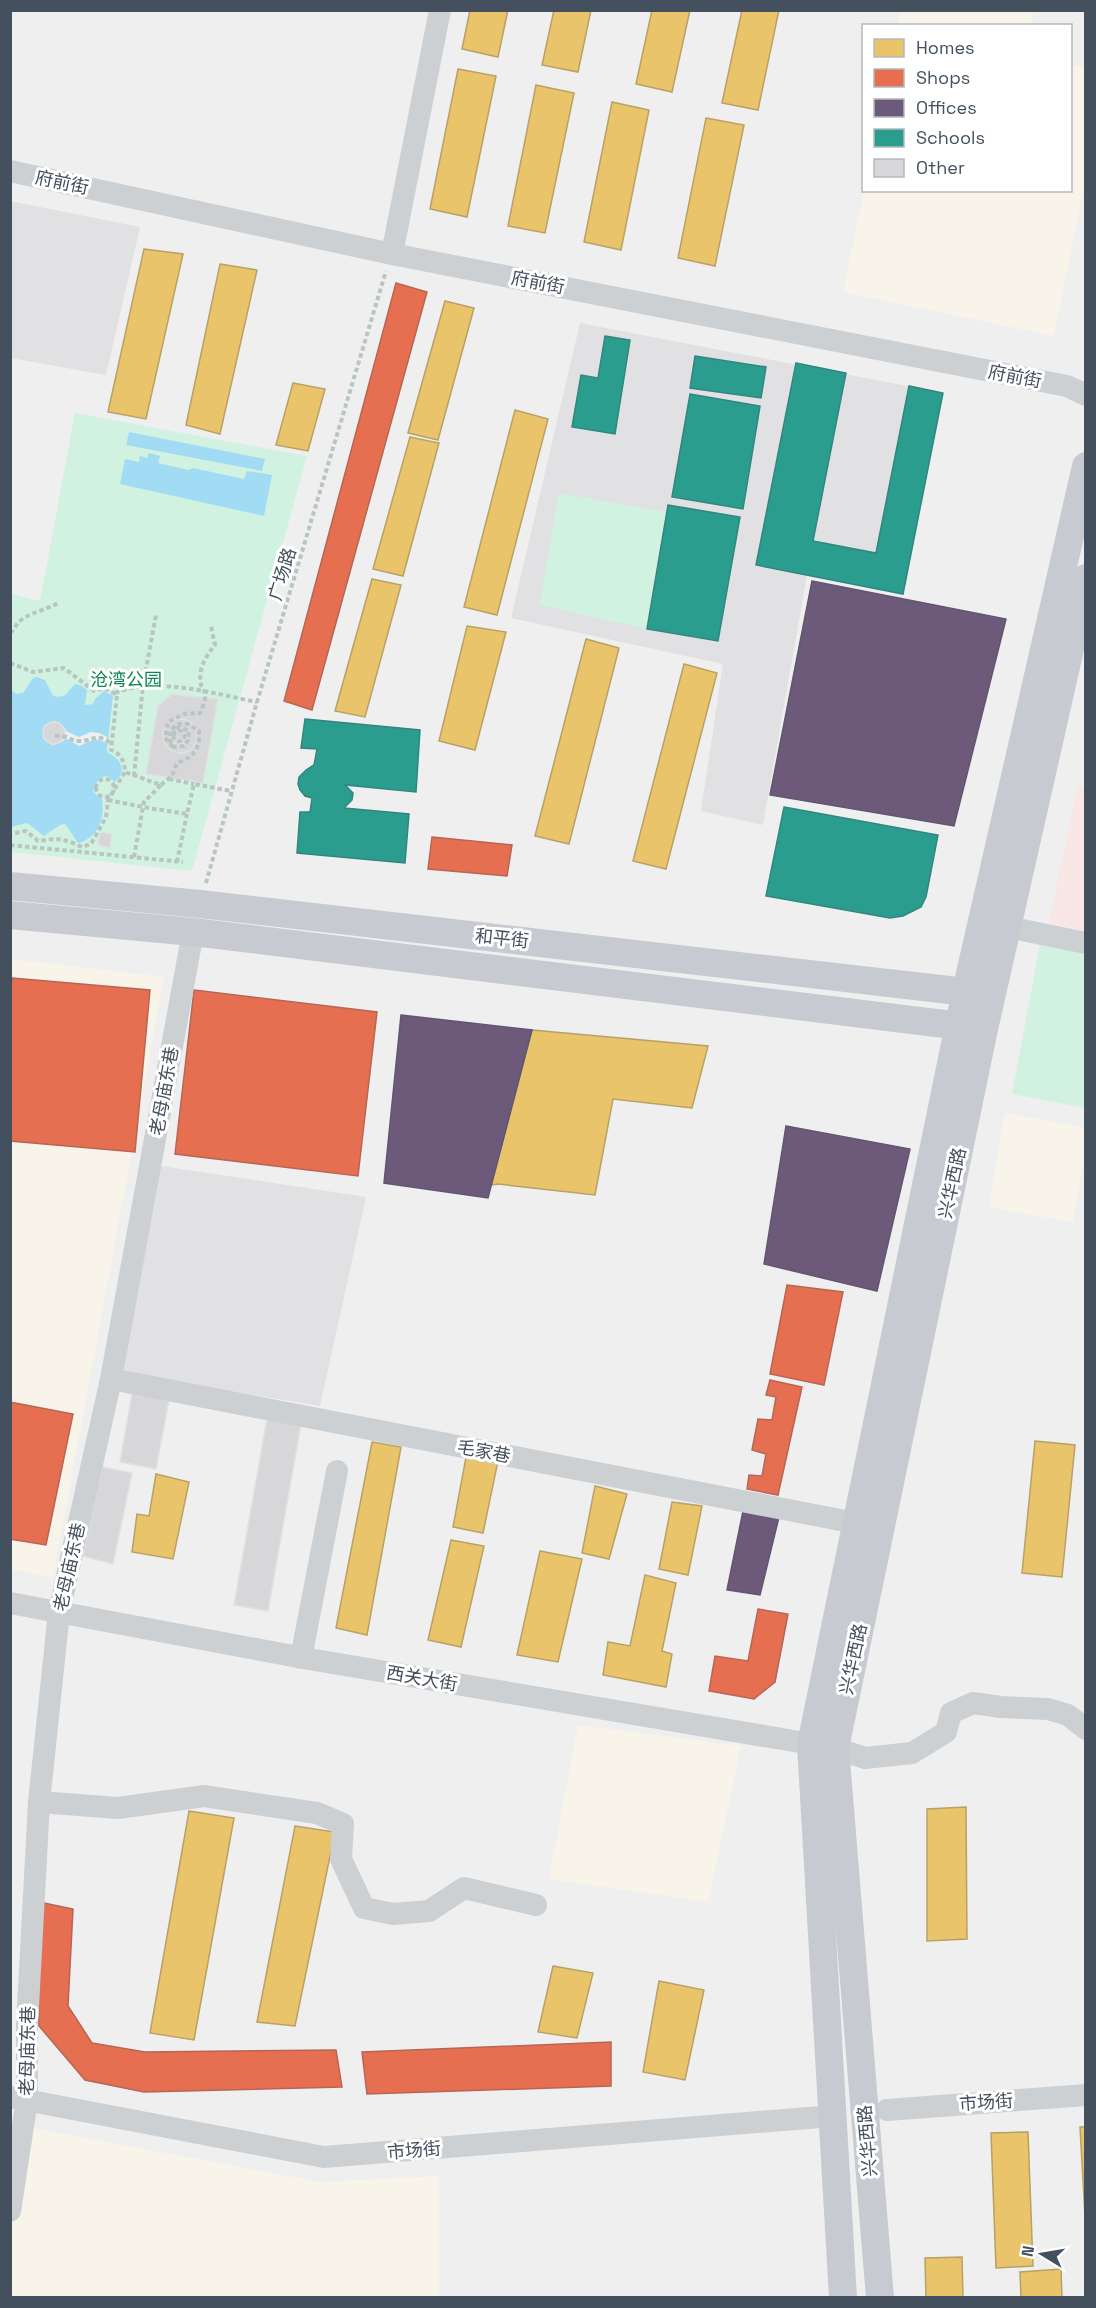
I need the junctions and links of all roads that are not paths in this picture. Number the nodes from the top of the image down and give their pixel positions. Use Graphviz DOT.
graph roads {
  1 [pos="440,10"];
  2 [pos="10,171"];
  3 [pos="392,254"];
  4 [pos="1079,388"];
  5 [pos="1086,466"];
  6 [pos="1086,578"];
  7 [pos="10,886"];
  8 [pos="10,915"];
  9 [pos="1007,927"];
  10 [pos="193,932"];
  11 [pos="1086,943"];
  12 [pos="979,993"];
  13 [pos="972,1027"];
  14 [pos="111,1378"];
  15 [pos="337,1471"];
  16 [pos="856,1523"];
  17 [pos="10,1603"];
  18 [pos="59,1612"];
  19 [pos="301,1658"];
  20 [pos="1086,1729"];
  21 [pos="823,1746"];
  22 [pos="39,1802"];
  23 [pos="536,1905"];
  24 [pos="1086,2095"];
  25 [pos="19,2098"];
  26 [pos="887,2110"];
  27 [pos="822,2117"];
  28 [pos="10,2211"];
  29 [pos="843,2298"];
  30 [pos="880,2298"];
  1 -- 3 [label="street"];
  2 -- 3 [label="street, 府前街"];
  3 -- 4 [label="street, 府前街"];
  5 -- 12 [label="main road"];
  6 -- 9 [label="main road"];
  7 -- 12 [label="main road, 和平街"];
  8 -- 10 [label="main road, 和平街"];
  9 -- 11 [label="street"];
  9 -- 12 [label="main road"];
  10 -- 13 [label="main road, 和平街"];
  10 -- 14 [label="street, 老母庙东巷"];
  12 -- 13 [label="main road"];
  13 -- 16 [label="main road"];
  13 -- 21 [label="main road, 兴华西路"];
  14 -- 16 [label="street, 毛家巷"];
  14 -- 18 [label="street, 老母庙东巷"];
  15 -- 19 [label="street"];
  16 -- 21 [label="main road"];
  17 -- 18 [label="street, 西关大街"];
  18 -- 19 [label="street, 西关大街"];
  18 -- 22 [label="street, 老母庙东巷"];
  19 -- 21 [label="street, 西关大街"];
  20 -- 21 [label="street, 西关大街"];
  21 -- 29 [label="main road"];
  21 -- 30 [label="main road, 兴华西路"];
  22 -- 23 [label="street"];
  22 -- 25 [label="street, 老母庙东巷"];
  24 -- 26 [label="street, 市场街"];
  25 -- 27 [label="street, 市场街"];
  25 -- 28 [label="street, 老母庙东巷"];
}
